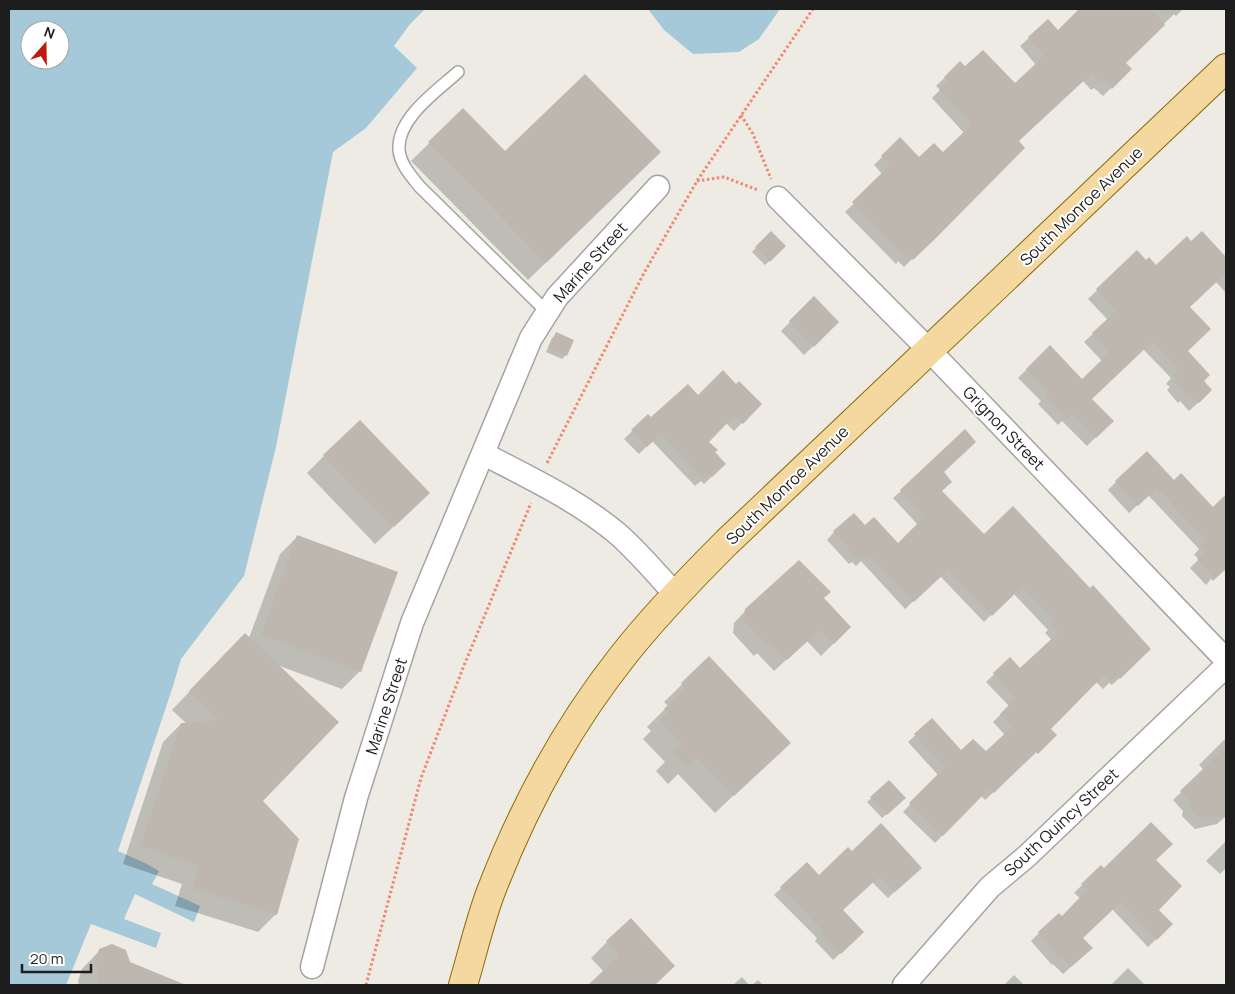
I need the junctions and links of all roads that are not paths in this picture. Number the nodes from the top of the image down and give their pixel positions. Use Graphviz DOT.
graph roads {
  1 [pos="1226,68"];
  2 [pos="458,72"];
  3 [pos="658,187"];
  4 [pos="778,198"];
  5 [pos="547,312"];
  6 [pos="929,350"];
  7 [pos="484,454"];
  8 [pos="675,594"];
  9 [pos="1226,660"];
  10 [pos="1226,666"];
  11 [pos="312,967"];
  12 [pos="463,985"];
  13 [pos="904,985"];
  1 -- 6 [label="main road, South Monroe Avenue"];
  2 -- 5 [label="lane"];
  3 -- 5 [label="street, Marine Street"];
  4 -- 6 [label="street, Grignon Street"];
  5 -- 7 [label="street, Marine Street"];
  6 -- 8 [label="main road, South Monroe Avenue"];
  6 -- 9 [label="street, Grignon Street"];
  7 -- 8 [label="street"];
  7 -- 11 [label="street, Marine Street"];
  8 -- 12 [label="main road, South Monroe Avenue"];
  10 -- 13 [label="street, South Quincy Street"];
}
